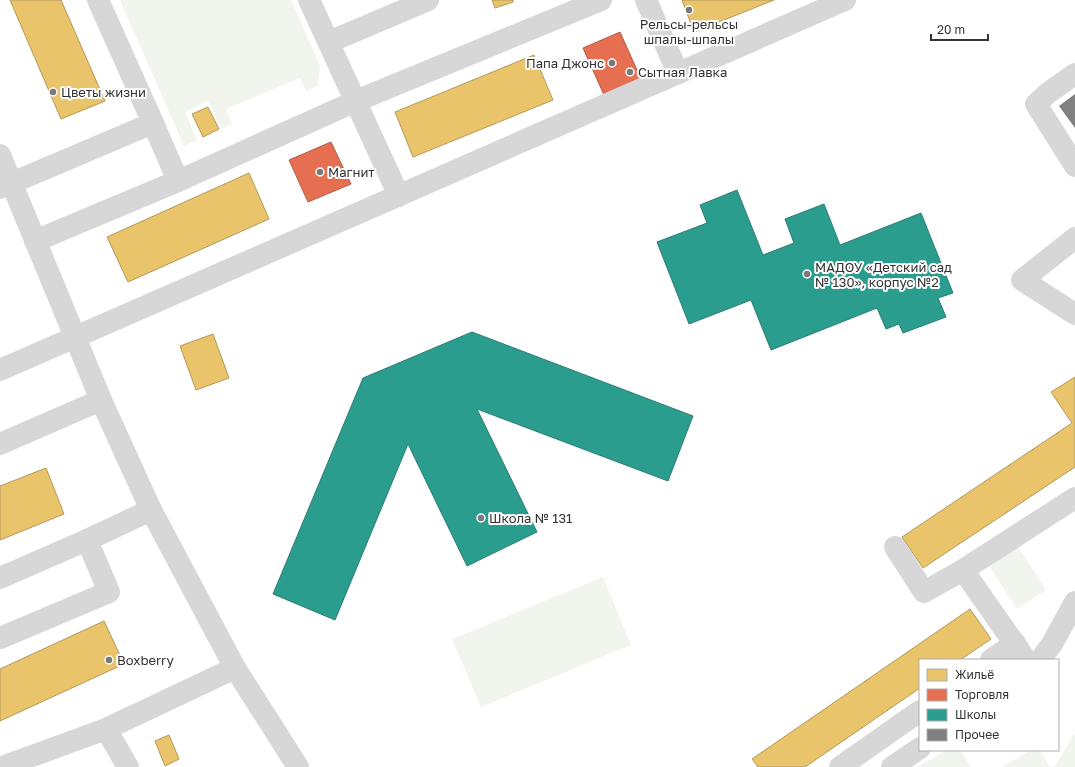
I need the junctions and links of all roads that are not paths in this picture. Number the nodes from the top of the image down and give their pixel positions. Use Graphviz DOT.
graph roads {
  1 [pos="98,0"];
  2 [pos="309,0"];
  3 [pos="428,0"];
  4 [pos="601,0"];
  5 [pos="646,0"];
  6 [pos="845,0"];
  7 [pos="329,42"];
  8 [pos="678,72"];
  9 [pos="1075,74"];
  10 [pos="356,101"];
  11 [pos="153,123"];
  12 [pos="0,155"];
  13 [pos="1075,166"];
  14 [pos="178,181"];
  15 [pos="6,186"];
  16 [pos="399,196"];
  17 [pos="1075,238"];
  18 [pos="35,241"];
  19 [pos="1075,314"];
  20 [pos="76,337"];
  21 [pos="0,370"];
  22 [pos="101,400"];
  23 [pos="0,444"];
  24 [pos="1075,498"];
  25 [pos="151,510"];
  26 [pos="87,540"];
  27 [pos="895,547"];
  28 [pos="963,570"];
  29 [pos="0,578"];
  30 [pos="1075,602"];
  31 [pos="0,638"];
  32 [pos="1020,652"];
  33 [pos="995,659"];
  34 [pos="1041,659"];
  35 [pos="235,668"];
  36 [pos="919,711"];
  37 [pos="106,729"];
  38 [pos="919,749"];
  39 [pos="2,767"];
  40 [pos="128,767"];
  41 [pos="298,767"];
  42 [pos="840,767"];
  43 [pos="892,767"];
  1 -- 11 [label="street"];
  2 -- 7 [label="street"];
  3 -- 7 [label="street"];
  4 -- 10 [label="street"];
  5 -- 8 [label="street"];
  6 -- 8 [label="street"];
  7 -- 10 [label="street"];
  8 -- 16 [label="street"];
  9 -- 13 [label="street"];
  10 -- 14 [label="street"];
  10 -- 16 [label="street"];
  11 -- 14 [label="street"];
  11 -- 15 [label="street"];
  12 -- 15 [label="street"];
  14 -- 18 [label="street"];
  15 -- 18 [label="street"];
  16 -- 20 [label="street"];
  17 -- 19 [label="street"];
  18 -- 20 [label="street"];
  20 -- 21 [label="street"];
  20 -- 22 [label="street"];
  22 -- 23 [label="street"];
  22 -- 25 [label="street"];
  24 -- 28 [label="street"];
  25 -- 26 [label="street"];
  25 -- 35 [label="street"];
  26 -- 29 [label="street"];
  26 -- 31 [label="street"];
  27 -- 28 [label="street"];
  28 -- 32 [label="street"];
  30 -- 34 [label="street"];
  32 -- 33 [label="street"];
  35 -- 37 [label="street"];
  35 -- 41 [label="street"];
  36 -- 42 [label="street"];
  37 -- 39 [label="street"];
  37 -- 40 [label="street"];
  38 -- 43 [label="street"];
}
